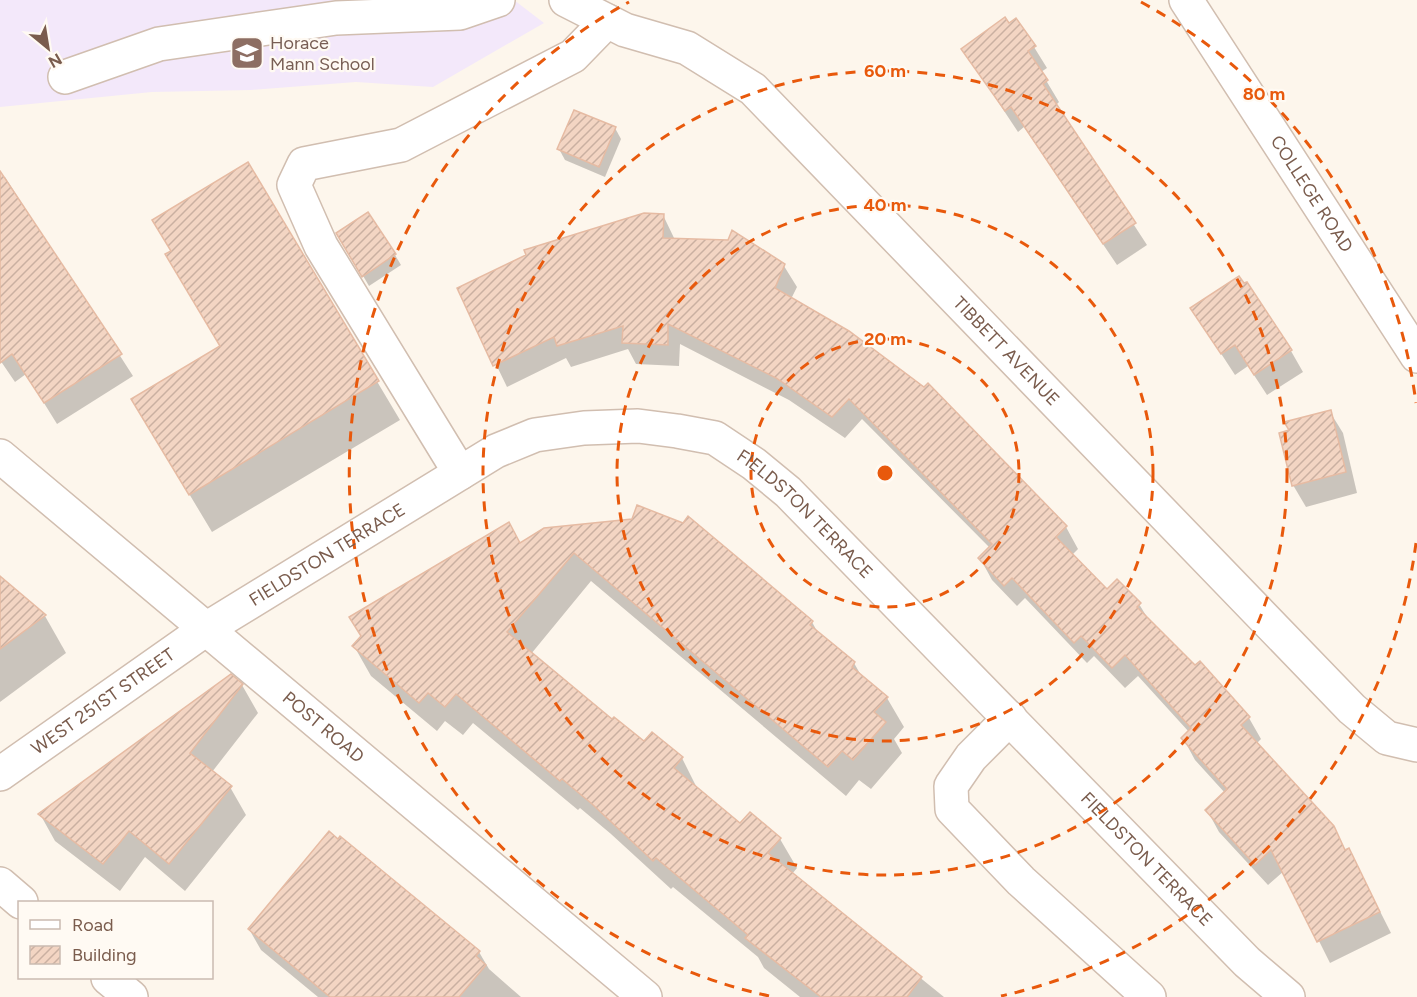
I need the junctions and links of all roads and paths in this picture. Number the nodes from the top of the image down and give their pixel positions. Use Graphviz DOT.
graph roads {
  1 [pos="498,0"];
  2 [pos="566,0"];
  3 [pos="1186,0"];
  4 [pos="607,21"];
  5 [pos="64,77"];
  6 [pos="1417,356"];
  7 [pos="0,456"];
  8 [pos="460,473"];
  9 [pos="206,629"];
  10 [pos="1010,718"];
  11 [pos="1417,745"];
  12 [pos="0,774"];
  13 [pos="0,884"];
  14 [pos="19,901"];
  15 [pos="109,979"];
  16 [pos="130,997"];
  17 [pos="645,997"];
  18 [pos="1149,997"];
  19 [pos="1288,997"];
  1 -- 5 [label="street"];
  2 -- 4 [label="street, TIBBETT AVENUE"];
  3 -- 6 [label="street, COLLEGE ROAD"];
  4 -- 8 [label="street"];
  4 -- 11 [label="street, TIBBETT AVENUE"];
  7 -- 9 [label="street, POST ROAD"];
  8 -- 9 [label="street, FIELDSTON TERRACE"];
  8 -- 10 [label="street, FIELDSTON TERRACE"];
  9 -- 12 [label="street, WEST 251ST STREET"];
  9 -- 17 [label="street, POST ROAD"];
  10 -- 18 [label="street"];
  10 -- 19 [label="street, FIELDSTON TERRACE"];
  13 -- 14 [label="street"];
  15 -- 16 [label="street"];
}
